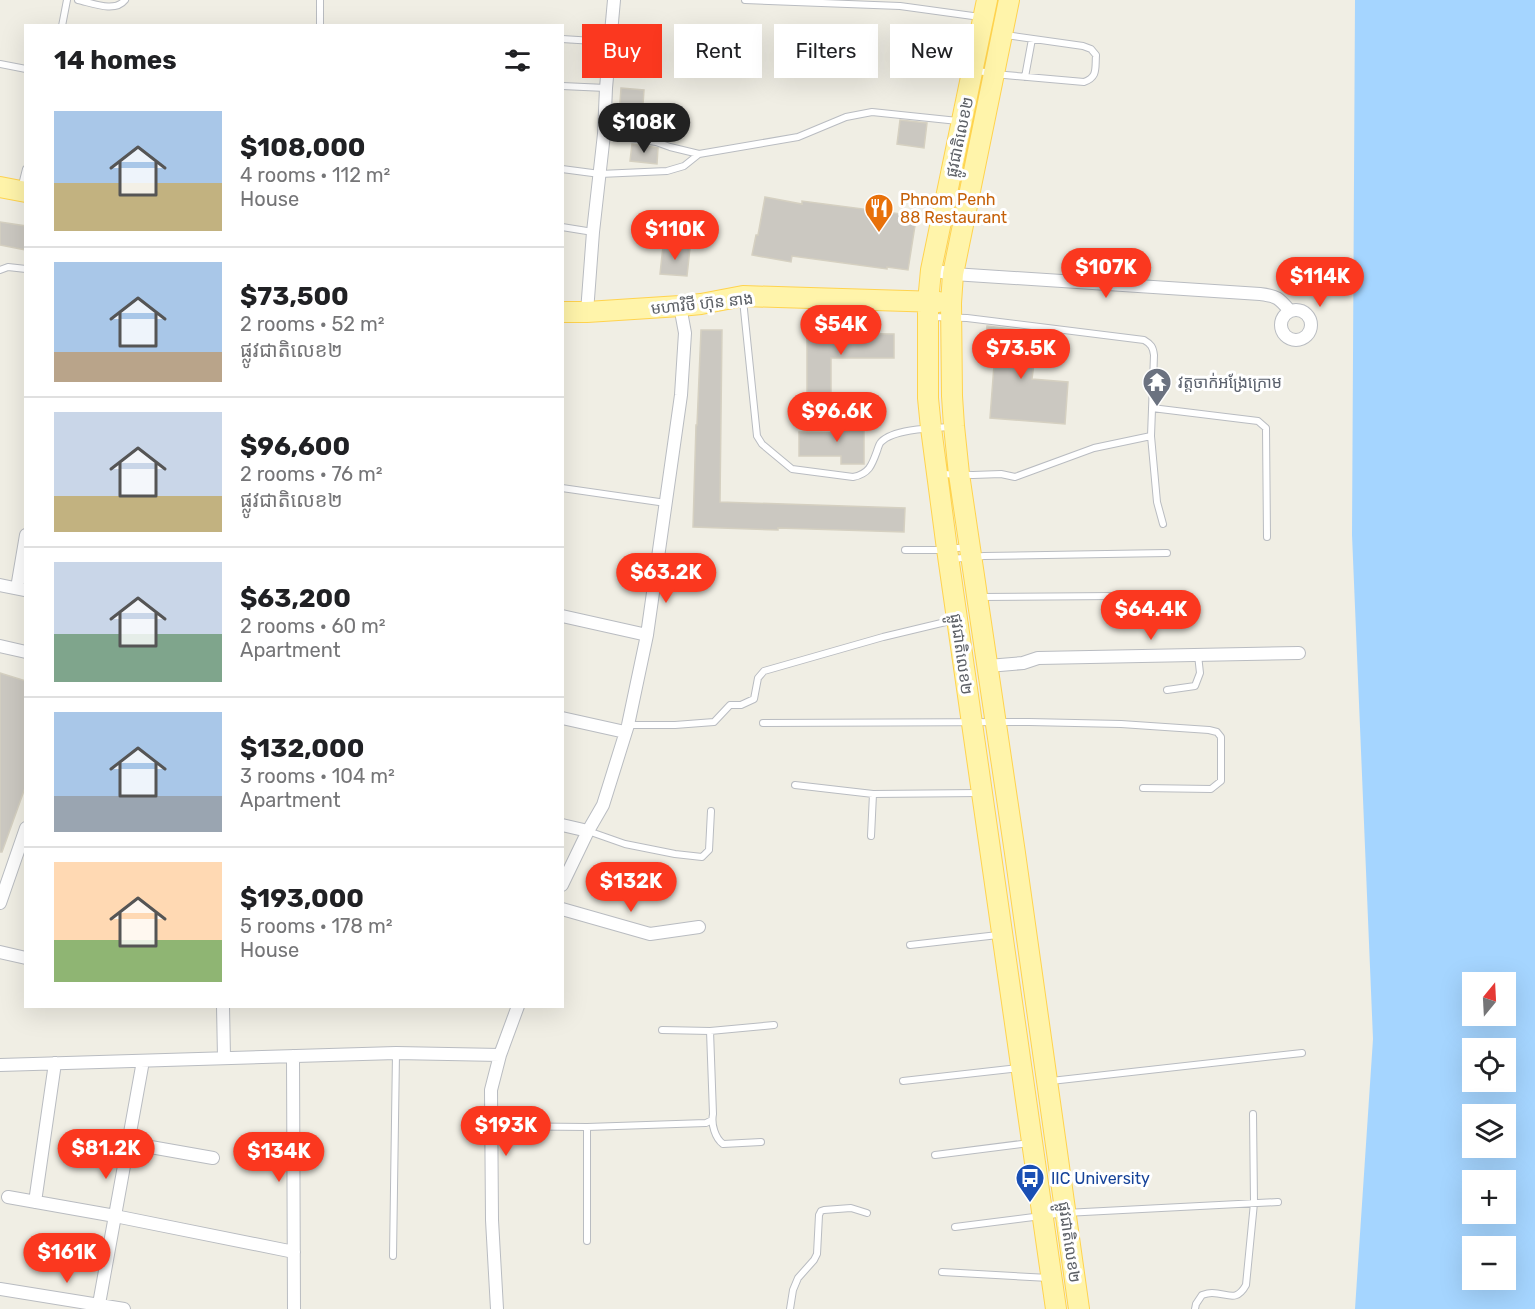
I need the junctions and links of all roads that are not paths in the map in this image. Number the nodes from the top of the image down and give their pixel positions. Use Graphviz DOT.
graph roads {
  1 [pos="67,0"];
  2 [pos="78,0"];
  3 [pos="124,0"];
  4 [pos="320,0"];
  5 [pos="614,0"];
  6 [pos="745,0"];
  7 [pos="1009,0"];
  8 [pos="984,16"];
  9 [pos="62,24"];
  10 [pos="320,24"];
  11 [pos="612,24"];
  12 [pos="1002,35"];
  13 [pos="564,39"];
  14 [pos="1032,39"];
  15 [pos="582,40"];
  16 [pos="0,64"];
  17 [pos="974,65"];
  18 [pos="24,69"];
  19 [pos="974,70"];
  20 [pos="994,74"];
  21 [pos="1025,77"];
  22 [pos="607,78"];
  23 [pos="971,78"];
  24 [pos="564,86"];
  25 [pos="606,88"];
  26 [pos="962,121"];
  27 [pos="604,134"];
  28 [pos="699,154"];
  29 [pos="564,169"];
  30 [pos="600,174"];
  31 [pos="0,187"];
  32 [pos="23,192"];
  33 [pos="564,227"];
  34 [pos="593,232"];
  35 [pos="24,269"];
  36 [pos="0,270"];
  37 [pos="931,270"];
  38 [pos="953,274"];
  39 [pos="743,296"];
  40 [pos="680,306"];
  41 [pos="928,310"];
  42 [pos="951,310"];
  43 [pos="1290,311"];
  44 [pos="564,312"];
  45 [pos="587,312"];
  46 [pos="1152,408"];
  47 [pos="954,426"];
  48 [pos="930,428"];
  49 [pos="1151,436"];
  50 [pos="937,474"];
  51 [pos="959,474"];
  52 [pos="564,488"];
  53 [pos="666,503"];
  54 [pos="1163,524"];
  55 [pos="1267,537"];
  56 [pos="905,550"];
  57 [pos="971,552"];
  58 [pos="1167,553"];
  59 [pos="948,554"];
  60 [pos="24,557"];
  61 [pos="0,586"];
  62 [pos="21,589"];
  63 [pos="1116,596"];
  64 [pos="978,597"];
  65 [pos="564,616"];
  66 [pos="957,619"];
  67 [pos="647,635"];
  68 [pos="0,646"];
  69 [pos="24,652"];
  70 [pos="1299,653"];
  71 [pos="1198,655"];
  72 [pos="988,666"];
  73 [pos="1167,690"];
  74 [pos="564,718"];
  75 [pos="972,721"];
  76 [pos="995,722"];
  77 [pos="764,723"];
  78 [pos="626,729"];
  79 [pos="795,784"];
  80 [pos="1143,788"];
  81 [pos="982,793"];
  82 [pos="873,794"];
  83 [pos="711,811"];
  84 [pos="564,825"];
  85 [pos="588,831"];
  86 [pos="24,834"];
  87 [pos="871,836"];
  88 [pos="1015,853"];
  89 [pos="991,855"];
  90 [pos="564,881"];
  91 [pos="0,903"];
  92 [pos="564,910"];
  93 [pos="699,927"];
  94 [pos="1003,934"];
  95 [pos="910,945"];
  96 [pos="0,952"];
  97 [pos="24,958"];
  98 [pos="223,1008"];
  99 [pos="517,1008"];
  100 [pos="1039,1023"];
  101 [pos="774,1025"];
  102 [pos="1016,1026"];
  103 [pos="662,1030"];
  104 [pos="710,1031"];
  105 [pos="396,1053"];
  106 [pos="1302,1053"];
  107 [pos="500,1055"];
  108 [pos="293,1056"];
  109 [pos="224,1058"];
  110 [pos="143,1061"];
  111 [pos="56,1063"];
  112 [pos="0,1065"];
  113 [pos="1022,1068"];
  114 [pos="903,1081"];
  115 [pos="1047,1081"];
  116 [pos="1253,1114"];
  117 [pos="712,1120"];
  118 [pos="490,1126"];
  119 [pos="587,1127"];
  120 [pos="761,1142"];
  121 [pos="128,1143"];
  122 [pos="1033,1143"];
  123 [pos="935,1155"];
  124 [pos="213,1158"];
  125 [pos="8,1197"];
  126 [pos="35,1202"];
  127 [pos="1278,1202"];
  128 [pos="1254,1203"];
  129 [pos="867,1213"];
  130 [pos="1065,1213"];
  131 [pos="115,1216"];
  132 [pos="1043,1216"];
  133 [pos="955,1227"];
  134 [pos="587,1241"];
  135 [pos="294,1252"];
  136 [pos="393,1256"];
  137 [pos="942,1272"];
  138 [pos="1053,1278"];
  139 [pos="0,1289"];
  140 [pos="106,1307"];
  141 [pos="124,1309"];
  142 [pos="294,1309"];
  143 [pos="496,1309"];
  144 [pos="790,1309"];
  145 [pos="1056,1309"];
  146 [pos="1079,1309"];
  147 [pos="1195,1309"];
  1 -- 9 [label="lane"];
  2 -- 3 [label="lane"];
  4 -- 10 [label="lane"];
  5 -- 11 [label="street"];
  6 -- 8 [label="lane"];
  7 -- 12 [label="main road, ផ្លូវជាតិលេខ២"];
  8 -- 12 [label="lane"];
  8 -- 17 [label="main road, ផ្លូវជាតិលេខ២"];
  12 -- 14 [label="lane"];
  12 -- 20 [label="main road, ផ្លូវជាតិលេខ២"];
  13 -- 15 [label="lane"];
  14 -- 21 [label="lane"];
  14 -- 21 [label="lane"];
  16 -- 18 [label="lane"];
  19 -- 20 [label="lane"];
  20 -- 21 [label="lane"];
  20 -- 38 [label="main road, ផ្លូវជាតិលេខ២"];
  22 -- 25 [label="street"];
  23 -- 26 [label="main road, ផ្លូវជាតិលេខ២"];
  24 -- 25 [label="lane"];
  25 -- 27 [label="street"];
  26 -- 28 [label="lane"];
  26 -- 37 [label="main road, ផ្លូវជាតិលេខ២"];
  27 -- 28 [label="lane"];
  27 -- 30 [label="street"];
  28 -- 30 [label="lane"];
  29 -- 30 [label="lane"];
  30 -- 34 [label="street"];
  31 -- 32 [label="main road"];
  33 -- 34 [label="lane"];
  34 -- 45 [label="street"];
  35 -- 36 [label="lane"];
  37 -- 38 [label="street"];
  37 -- 41 [label="main road, ផ្លូវជាតិលេខ២"];
  38 -- 42 [label="main road, ផ្លូវជាតិលេខ២"];
  38 -- 43 [label="street"];
  39 -- 40 [label="main road, មហាវិថី ហ៊ុន នាង"];
  39 -- 41 [label="main road, មហាវិថី ហ៊ុន នាង"];
  39 -- 48 [label="lane"];
  40 -- 45 [label="main road, មហាវិថី ហ៊ុន នាង"];
  40 -- 53 [label="street"];
  41 -- 42 [label="main road, មហាវិថី ហ៊ុន នាង"];
  41 -- 48 [label="main road, ផ្លូវជាតិលេខ២"];
  42 -- 46 [label="lane"];
  42 -- 47 [label="main road, ផ្លូវជាតិលេខ២"];
  44 -- 45 [label="main road, មហាវិថី ហ៊ុន នាង"];
  46 -- 49 [label="lane"];
  46 -- 55 [label="lane"];
  47 -- 48 [label="lane"];
  47 -- 51 [label="main road, ផ្លូវជាតិលេខ២"];
  48 -- 50 [label="main road, ផ្លូវជាតិលេខ២"];
  49 -- 51 [label="lane"];
  49 -- 54 [label="lane"];
  50 -- 51 [label="lane"];
  50 -- 59 [label="main road, ផ្លូវជាតិលេខ២"];
  51 -- 57 [label="main road, ផ្លូវជាតិលេខ២"];
  52 -- 53 [label="lane"];
  53 -- 67 [label="street"];
  56 -- 59 [label="lane"];
  57 -- 58 [label="lane"];
  57 -- 59 [label="lane"];
  57 -- 59 [label="lane"];
  57 -- 64 [label="main road, ផ្លូវជាតិលេខ២"];
  59 -- 66 [label="main road, ផ្លូវជាតិលេខ២"];
  60 -- 62 [label="street"];
  61 -- 62 [label="street"];
  63 -- 64 [label="lane"];
  64 -- 72 [label="main road, ផ្លូវជាតិលេខ២"];
  65 -- 67 [label="street"];
  66 -- 75 [label="main road, ផ្លូវជាតិលេខ២"];
  66 -- 78 [label="lane"];
  67 -- 78 [label="street"];
  68 -- 69 [label="street"];
  70 -- 71 [label="street"];
  71 -- 72 [label="street"];
  71 -- 73 [label="lane"];
  72 -- 76 [label="main road, ផ្លូវជាតិលេខ២"];
  74 -- 78 [label="street"];
  75 -- 76 [label="lane"];
  75 -- 77 [label="lane"];
  75 -- 81 [label="main road, ផ្លូវជាតិលេខ២"];
  76 -- 80 [label="lane"];
  76 -- 88 [label="main road, ផ្លូវជាតិលេខ២"];
  78 -- 85 [label="street"];
  79 -- 82 [label="lane"];
  81 -- 82 [label="lane"];
  81 -- 89 [label="main road, ផ្លូវជាតិលេខ២"];
  82 -- 87 [label="lane"];
  83 -- 85 [label="lane"];
  84 -- 85 [label="street"];
  85 -- 90 [label="street"];
  86 -- 91 [label="street"];
  88 -- 89 [label="main road"];
  88 -- 100 [label="main road, ផ្លូវជាតិលេខ២"];
  89 -- 94 [label="main road, ផ្លូវជាតិលេខ២"];
  92 -- 93 [label="street"];
  94 -- 95 [label="lane"];
  94 -- 102 [label="main road, ផ្លូវជាតិលេខ២"];
  96 -- 97 [label="street"];
  98 -- 109 [label="street"];
  99 -- 107 [label="street"];
  100 -- 102 [label="main road"];
  100 -- 115 [label="main road, ផ្លូវជាតិលេខ២"];
  101 -- 104 [label="lane"];
  102 -- 113 [label="main road, ផ្លូវជាតិលេខ២"];
  103 -- 104 [label="lane"];
  104 -- 117 [label="lane"];
  105 -- 107 [label="street"];
  105 -- 108 [label="street"];
  105 -- 136 [label="lane"];
  106 -- 115 [label="lane"];
  107 -- 118 [label="street"];
  108 -- 109 [label="street"];
  108 -- 135 [label="street"];
  109 -- 110 [label="street"];
  110 -- 111 [label="street"];
  110 -- 121 [label="street"];
  111 -- 112 [label="street"];
  111 -- 126 [label="street"];
  113 -- 114 [label="lane"];
  113 -- 122 [label="main road, ផ្លូវជាតិលេខ២"];
  115 -- 130 [label="main road, ផ្លូវជាតិលេខ២"];
  116 -- 128 [label="lane"];
  117 -- 119 [label="lane"];
  117 -- 120 [label="lane"];
  118 -- 119 [label="lane"];
  118 -- 143 [label="street"];
  119 -- 134 [label="lane"];
  121 -- 124 [label="street"];
  121 -- 131 [label="street"];
  122 -- 123 [label="lane"];
  122 -- 132 [label="main road, ផ្លូវជាតិលេខ២"];
  125 -- 126 [label="street"];
  126 -- 131 [label="street"];
  127 -- 128 [label="lane"];
  128 -- 130 [label="lane"];
  128 -- 147 [label="lane"];
  129 -- 144 [label="lane"];
  130 -- 132 [label="lane"];
  130 -- 146 [label="main road, ផ្លូវជាតិលេខ២"];
  131 -- 135 [label="street"];
  131 -- 140 [label="street"];
  132 -- 133 [label="lane"];
  132 -- 138 [label="main road, ផ្លូវជាតិលេខ២"];
  135 -- 142 [label="street"];
  137 -- 138 [label="lane"];
  138 -- 145 [label="main road, ផ្លូវជាតិលេខ២"];
  139 -- 140 [label="street"];
  140 -- 141 [label="street"];
}
